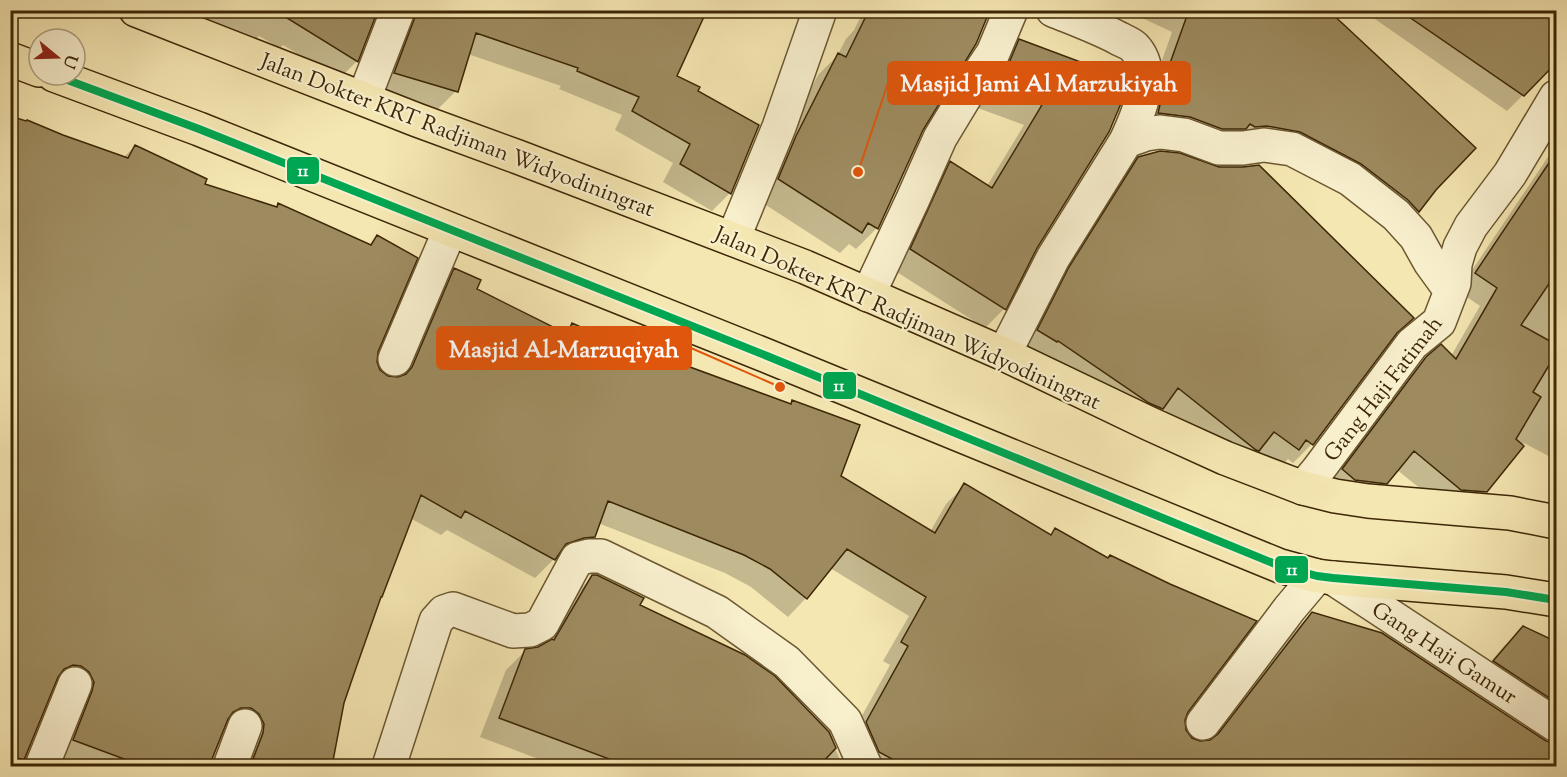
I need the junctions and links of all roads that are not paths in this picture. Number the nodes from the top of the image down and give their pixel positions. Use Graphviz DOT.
graph roads {
  1 [pos="136,10"];
  2 [pos="398,10"];
  3 [pos="820,10"];
  4 [pos="1011,10"];
  5 [pos="1053,10"];
  6 [pos="10,59"];
  7 [pos="27,65"];
  8 [pos="86,87"];
  9 [pos="1557,97"];
  10 [pos="364,98"];
  11 [pos="1126,141"];
  12 [pos="450,230"];
  13 [pos="733,239"];
  14 [pos="1451,291"];
  15 [pos="868,295"];
  16 [pos="1004,354"];
  17 [pos="395,359"];
  18 [pos="1303,488"];
  19 [pos="1557,522"];
  20 [pos="1325,577"];
  21 [pos="1557,600"];
  22 [pos="75,684"];
  23 [pos="1203,723"];
  24 [pos="1557,725"];
  25 [pos="245,726"];
  26 [pos="42,766"];
  27 [pos="230,766"];
  28 [pos="389,766"];
  29 [pos="865,766"];
  1 -- 10 [label="main road, Jalan Dokter KRT Radjiman Widyodiningrat"];
  2 -- 10 [label="street"];
  3 -- 13 [label="street"];
  4 -- 15 [label="street"];
  5 -- 11 [label="street"];
  6 -- 7 [label="main road"];
  8 -- 12 [label="main road"];
  9 -- 14 [label="street, Gang Haji Fatimah"];
  10 -- 13 [label="main road, Jalan Dokter KRT Radjiman Widyodiningrat"];
  11 -- 14 [label="street"];
  11 -- 16 [label="street"];
  12 -- 17 [label="street"];
  12 -- 20 [label="main road"];
  13 -- 15 [label="main road, Jalan Dokter KRT Radjiman Widyodiningrat"];
  14 -- 18 [label="street, Gang Haji Fatimah"];
  15 -- 16 [label="main road, Jalan Dokter KRT Radjiman Widyodiningrat"];
  16 -- 18 [label="main road, Jalan Dokter KRT Radjiman Widyodiningrat"];
  18 -- 19 [label="main road, Jalan Dokter KRT Radjiman Widyodiningrat"];
  20 -- 21 [label="main road"];
  20 -- 23 [label="street"];
  20 -- 24 [label="street, Gang Haji Gamur"];
  22 -- 26 [label="street"];
  25 -- 27 [label="street"];
  28 -- 29 [label="street"];
}
